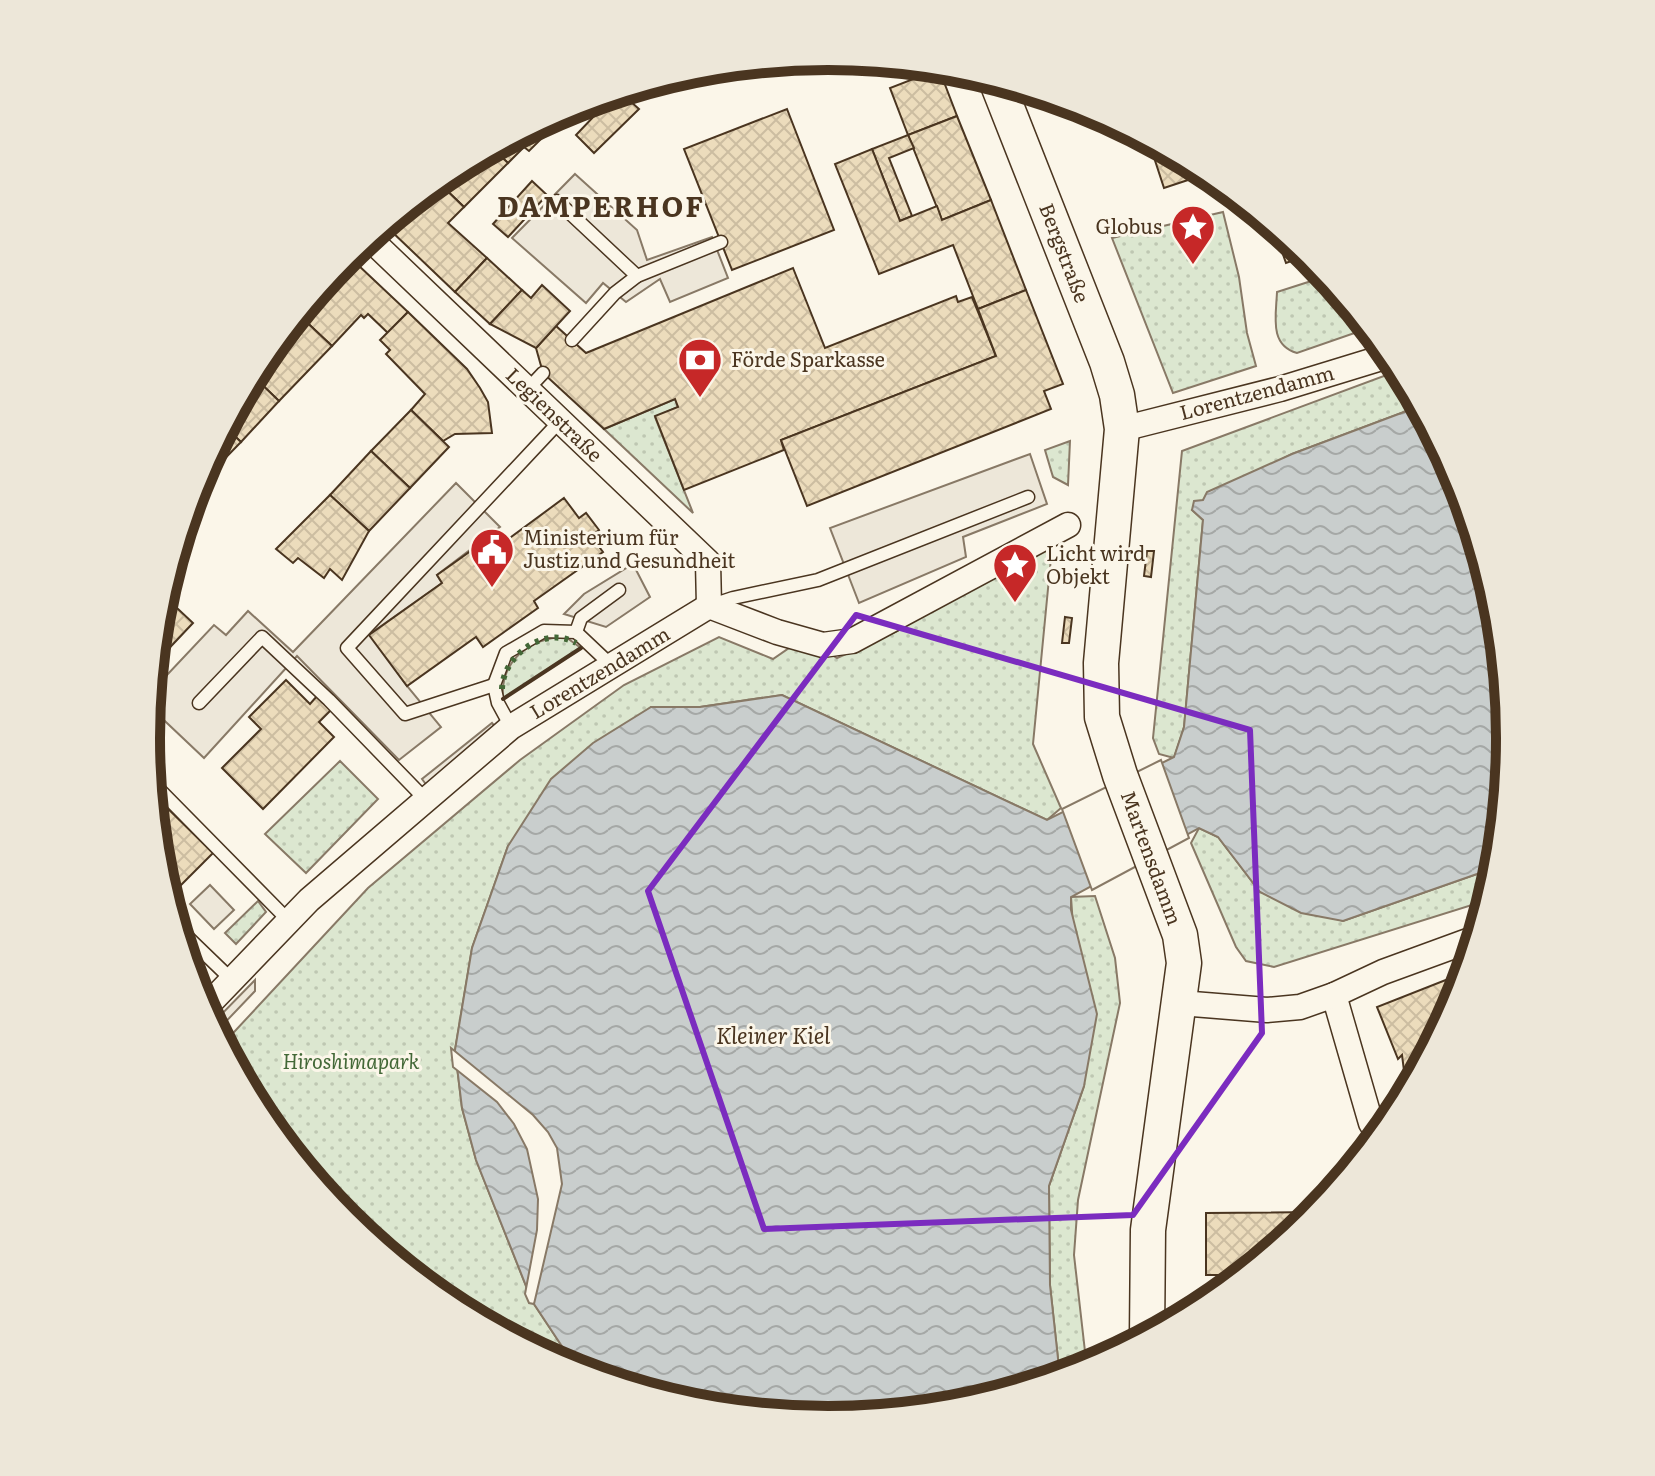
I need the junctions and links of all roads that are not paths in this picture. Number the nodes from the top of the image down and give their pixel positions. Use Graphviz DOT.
graph roads {
  1 [pos="1001,93"];
  2 [pos="557,201"];
  3 [pos="721,242"];
  4 [pos="377,245"];
  5 [pos="637,276"];
  6 [pos="572,340"];
  7 [pos="1377,359"];
  8 [pos="560,421"];
  9 [pos="1122,429"];
  10 [pos="1028,497"];
  11 [pos="1068,525"];
  12 [pos="619,590"];
  13 [pos="709,606"];
  14 [pos="576,632"];
  15 [pos="612,666"];
  16 [pos="494,685"];
  17 [pos="199,703"];
  18 [pos="511,727"];
  19 [pos="162,792"];
  20 [pos="426,800"];
  21 [pos="288,920"];
  22 [pos="191,941"];
  23 [pos="1463,943"];
  24 [pos="232,980"];
  25 [pos="1334,995"];
  26 [pos="213,1000"];
  27 [pos="1180,1003"];
  28 [pos="1372,1124"];
  29 [pos="1147,1324"];
  1 -- 9 [label="street, Bergstraße"];
  2 -- 5 [label="lane"];
  3 -- 5 [label="lane"];
  4 -- 8 [label="street, Legienstraße"];
  5 -- 6 [label="lane"];
  7 -- 9 [label="street, Lorentzendamm"];
  8 -- 13 [label="street, Legienstraße"];
  8 -- 16 [label="lane"];
  9 -- 27 [label="street, Martensdamm"];
  10 -- 13 [label="lane"];
  11 -- 13 [label="street"];
  12 -- 14 [label="lane"];
  13 -- 15 [label="street, Lorentzendamm"];
  14 -- 15 [label="lane"];
  14 -- 16 [label="lane"];
  15 -- 18 [label="street, Lorentzendamm"];
  16 -- 18 [label="lane"];
  17 -- 20 [label="lane"];
  18 -- 20 [label="street, Lorentzendamm"];
  19 -- 21 [label="lane"];
  20 -- 21 [label="street, Lorentzendamm"];
  21 -- 24 [label="street, Lorentzendamm"];
  22 -- 24 [label="lane"];
  23 -- 25 [label="street"];
  24 -- 26 [label="street, Lorentzendamm"];
  25 -- 27 [label="street"];
  25 -- 28 [label="street"];
  27 -- 29 [label="street, Martensdamm"];
}
